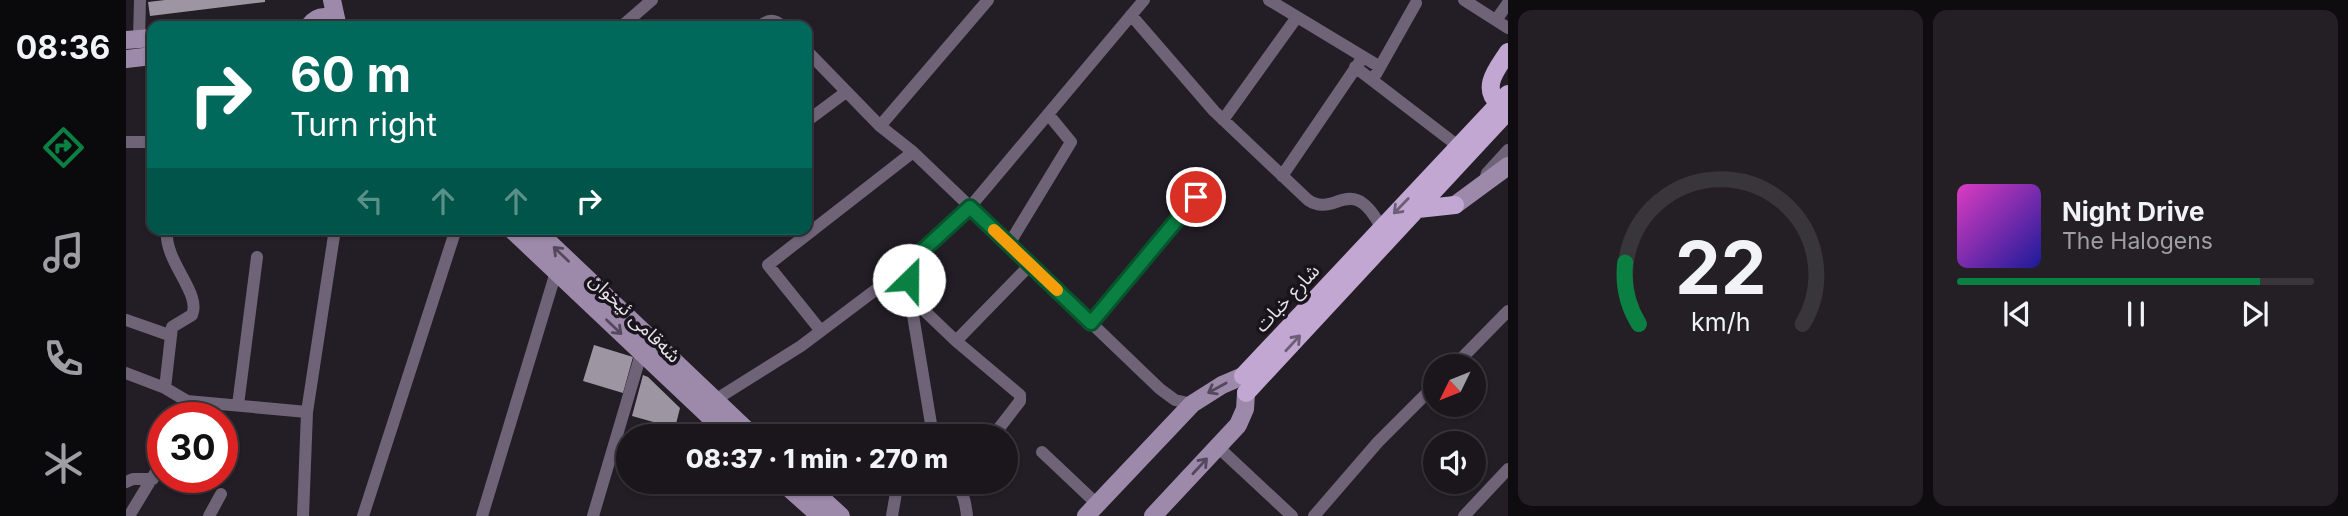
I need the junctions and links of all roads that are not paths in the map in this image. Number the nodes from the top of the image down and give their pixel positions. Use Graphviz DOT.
graph roads {
  1 [pos="140,0"];
  2 [pos="313,0"];
  3 [pos="332,0"];
  4 [pos="652,0"];
  5 [pos="988,0"];
  6 [pos="1144,0"];
  7 [pos="1269,0"];
  8 [pos="1464,0"];
  9 [pos="1416,3"];
  10 [pos="1508,3"];
  11 [pos="1131,15"];
  12 [pos="1297,17"];
  13 [pos="1496,20"];
  14 [pos="310,21"];
  15 [pos="337,21"];
  16 [pos="628,21"];
  17 [pos="1508,28"];
  18 [pos="139,39"];
  19 [pos="1508,52"];
  20 [pos="812,56"];
  21 [pos="147,57"];
  22 [pos="126,59"];
  23 [pos="1359,62"];
  24 [pos="1380,67"];
  25 [pos="1372,80"];
  26 [pos="846,92"];
  27 [pos="1505,103"];
  28 [pos="1048,114"];
  29 [pos="812,117"];
  30 [pos="1223,120"];
  31 [pos="880,126"];
  32 [pos="126,142"];
  33 [pos="147,142"];
  34 [pos="1458,146"];
  35 [pos="1508,150"];
  36 [pos="913,152"];
  37 [pos="1508,166"];
  38 [pos="1282,176"];
  39 [pos="1447,178"];
  40 [pos="1486,183"];
  41 [pos="1196,197"];
  42 [pos="1458,203"];
  43 [pos="970,207"];
  44 [pos="1418,209"];
  45 [pos="1381,227"];
  46 [pos="812,231"];
  47 [pos="168,235"];
  48 [pos="334,235"];
  49 [pos="454,235"];
  50 [pos="518,235"];
  51 [pos="540,235"];
  52 [pos="806,235"];
  53 [pos="1009,244"];
  54 [pos="257,257"];
  55 [pos="908,264"];
  56 [pos="1030,265"];
  57 [pos="556,272"];
  58 [pos="592,296"];
  59 [pos="910,297"];
  60 [pos="1508,311"];
  61 [pos="126,320"];
  62 [pos="1091,323"];
  63 [pos="821,331"];
  64 [pos="169,335"];
  65 [pos="956,341"];
  66 [pos="641,354"];
  67 [pos="1466,354"];
  68 [pos="126,373"];
  69 [pos="1245,385"];
  70 [pos="165,388"];
  71 [pos="1423,397"];
  72 [pos="715,400"];
  73 [pos="187,401"];
  74 [pos="200,402"];
  75 [pos="1192,404"];
  76 [pos="238,405"];
  77 [pos="307,412"];
  78 [pos="717,424"];
  79 [pos="740,424"];
  80 [pos="931,424"];
  81 [pos="1002,424"];
  82 [pos="1218,447"];
  83 [pos="1042,452"];
  84 [pos="1508,469"];
  85 [pos="147,479"];
  86 [pos="126,482"];
  87 [pos="147,488"];
  88 [pos="220,494"];
  89 [pos="795,494"];
  90 [pos="817,494"];
  91 [pos="896,494"];
  92 [pos="963,494"];
  93 [pos="1092,510"];
  94 [pos="129,516"];
  95 [pos="209,516"];
  96 [pos="303,516"];
  97 [pos="363,516"];
  98 [pos="482,516"];
  99 [pos="593,516"];
  100 [pos="820,516"];
  101 [pos="841,516"];
  102 [pos="892,516"];
  103 [pos="967,516"];
  104 [pos="1153,516"];
  105 [pos="1292,516"];
  106 [pos="1314,516"];
  107 [pos="1464,516"];
  1 -- 18 [label="street"];
  2 -- 14 [label="main road"];
  3 -- 15 [label="main road"];
  4 -- 16 [label="street"];
  5 -- 31 [label="street"];
  6 -- 11 [label="street"];
  7 -- 12 [label="street"];
  8 -- 13 [label="street"];
  9 -- 24 [label="street"];
  10 -- 13 [label="street"];
  11 -- 28 [label="street"];
  11 -- 30 [label="street"];
  12 -- 23 [label="street"];
  12 -- 30 [label="street"];
  13 -- 17 [label="street"];
  19 -- 27 [label="main road"];
  20 -- 26 [label="street"];
  21 -- 22 [label="main road"];
  23 -- 24 [label="street"];
  23 -- 25 [label="street"];
  23 -- 38 [label="street"];
  24 -- 25 [label="street"];
  25 -- 34 [label="street"];
  26 -- 29 [label="street"];
  26 -- 31 [label="street"];
  27 -- 34 [label="main road, شارع خبات"];
  27 -- 39 [label="main road, شارع خبات"];
  28 -- 43 [label="street"];
  28 -- 53 [label="street"];
  30 -- 38 [label="street"];
  31 -- 36 [label="street"];
  32 -- 33 [label="street"];
  34 -- 45 [label="main road, شارع خبات, one-way"];
  35 -- 40 [label="street"];
  36 -- 43 [label="street"];
  36 -- 46 [label="street"];
  37 -- 40 [label="main road"];
  38 -- 45 [label="street"];
  39 -- 42 [label="main road"];
  39 -- 44 [label="main road, شارع خبات"];
  40 -- 42 [label="main road"];
  41 -- 62 [label="street"];
  42 -- 44 [label="main road"];
  43 -- 53 [label="street"];
  43 -- 55 [label="street"];
  69 -- 44 [label="main road, شارع خبات, one-way"];
  45 -- 69 [label="main road, شارع خبات"];
  47 -- 64 [label="street"];
  48 -- 77 [label="street"];
  49 -- 97 [label="street"];
  50 -- 57 [label="main road, شەقامی ئیخوان"];
  58 -- 51 [label="main road, one-way"];
  52 -- 63 [label="street"];
  53 -- 56 [label="street"];
  54 -- 76 [label="street"];
  55 -- 59 [label="street"];
  55 -- 63 [label="street"];
  56 -- 62 [label="street"];
  56 -- 65 [label="street"];
  57 -- 58 [label="main road, شەقامی ئیخوان"];
  57 -- 98 [label="street"];
  58 -- 66 [label="main road, شەقامی ئیخوان, one-way"];
  58 -- 72 [label="main road"];
  59 -- 65 [label="street"];
  59 -- 80 [label="street"];
  60 -- 67 [label="street"];
  61 -- 64 [label="street"];
  62 -- 75 [label="street"];
  63 -- 72 [label="street"];
  64 -- 70 [label="street"];
  65 -- 81 [label="street"];
  66 -- 78 [label="main road, شەقامی ئیخوان"];
  66 -- 99 [label="street"];
  68 -- 70 [label="street"];
  69 -- 75 [label="main road, شارع خبات, one-way"];
  69 -- 82 [label="main road, شارع خبات"];
  70 -- 73 [label="street"];
  71 -- 106 [label="street"];
  72 -- 79 [label="main road"];
  73 -- 74 [label="street"];
  75 -- 93 [label="main road, شارع خبات"];
  76 -- 77 [label="street"];
  77 -- 96 [label="street"];
  104 -- 82 [label="main road, شارع خبات, one-way"];
  82 -- 105 [label="street"];
  83 -- 93 [label="street"];
  84 -- 107 [label="street"];
  85 -- 86 [label="street"];
  87 -- 94 [label="street"];
  88 -- 95 [label="street"];
  89 -- 100 [label="main road"];
  90 -- 101 [label="main road"];
  91 -- 102 [label="street"];
  92 -- 103 [label="street"];
}
